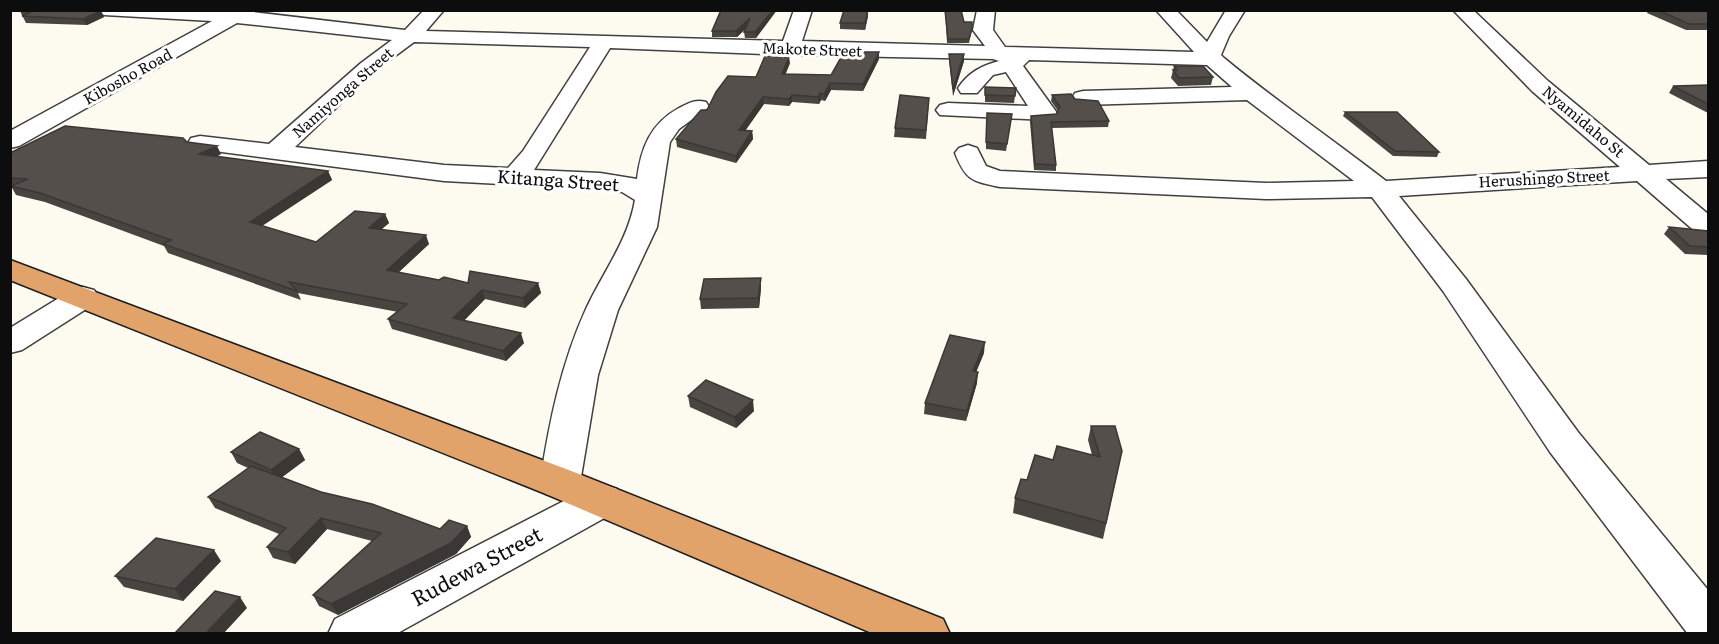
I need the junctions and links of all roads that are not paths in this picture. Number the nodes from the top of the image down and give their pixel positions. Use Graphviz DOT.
graph roads {
  1 [pos="104,10"];
  2 [pos="435,10"];
  3 [pos="803,10"];
  4 [pos="986,10"];
  5 [pos="1165,10"];
  6 [pos="1236,10"];
  7 [pos="1462,10"];
  8 [pos="240,14"];
  9 [pos="410,36"];
  10 [pos="603,42"];
  11 [pos="790,49"];
  12 [pos="1212,58"];
  13 [pos="1005,59"];
  14 [pos="969,88"];
  15 [pos="1252,93"];
  16 [pos="1083,98"];
  17 [pos="698,107"];
  18 [pos="948,110"];
  19 [pos="10,141"];
  20 [pos="200,143"];
  21 [pos="276,151"];
  22 [pos="968,153"];
  23 [pos="1708,169"];
  24 [pos="1645,173"];
  25 [pos="514,178"];
  26 [pos="1380,189"];
  27 [pos="649,196"];
  28 [pos="1708,228"];
  29 [pos="10,269"];
  30 [pos="83,297"];
  31 [pos="10,343"];
  32 [pos="560,483"];
  33 [pos="602,500"];
  34 [pos="1708,624"];
  35 [pos="352,633"];
  36 [pos="926,633"];
  1 -- 8 [label="street, Makote Street"];
  2 -- 9 [label="street"];
  3 -- 11 [label="street"];
  4 -- 13 [label="street"];
  5 -- 12 [label="street"];
  6 -- 12 [label="street"];
  7 -- 24 [label="street, Nyamidaho St"];
  8 -- 9 [label="street, Makote Street"];
  8 -- 19 [label="street, Kibosho Road"];
  9 -- 10 [label="street, Makote Street"];
  9 -- 21 [label="street, Namiyonga Street"];
  10 -- 11 [label="street, Makote Street"];
  10 -- 25 [label="street"];
  11 -- 13 [label="street, Makote Street"];
  12 -- 13 [label="street"];
  12 -- 15 [label="street"];
  13 -- 14 [label="street"];
  13 -- 18 [label="street"];
  15 -- 16 [label="street"];
  15 -- 26 [label="street"];
  17 -- 27 [label="street"];
  20 -- 21 [label="street, Kitanga Street"];
  21 -- 25 [label="street, Kitanga Street"];
  22 -- 26 [label="street, Herushingo Street"];
  23 -- 24 [label="street, Herushingo Street"];
  24 -- 26 [label="street, Herushingo Street"];
  24 -- 28 [label="street, Nyamidaho St"];
  25 -- 27 [label="street, Kitanga Street"];
  26 -- 34 [label="street"];
  27 -- 32 [label="street"];
  29 -- 30 [label="highway"];
  30 -- 31 [label="street"];
  30 -- 32 [label="highway"];
  32 -- 33 [label="highway"];
  33 -- 35 [label="street, Rudewa Street"];
  33 -- 36 [label="highway"];
}
